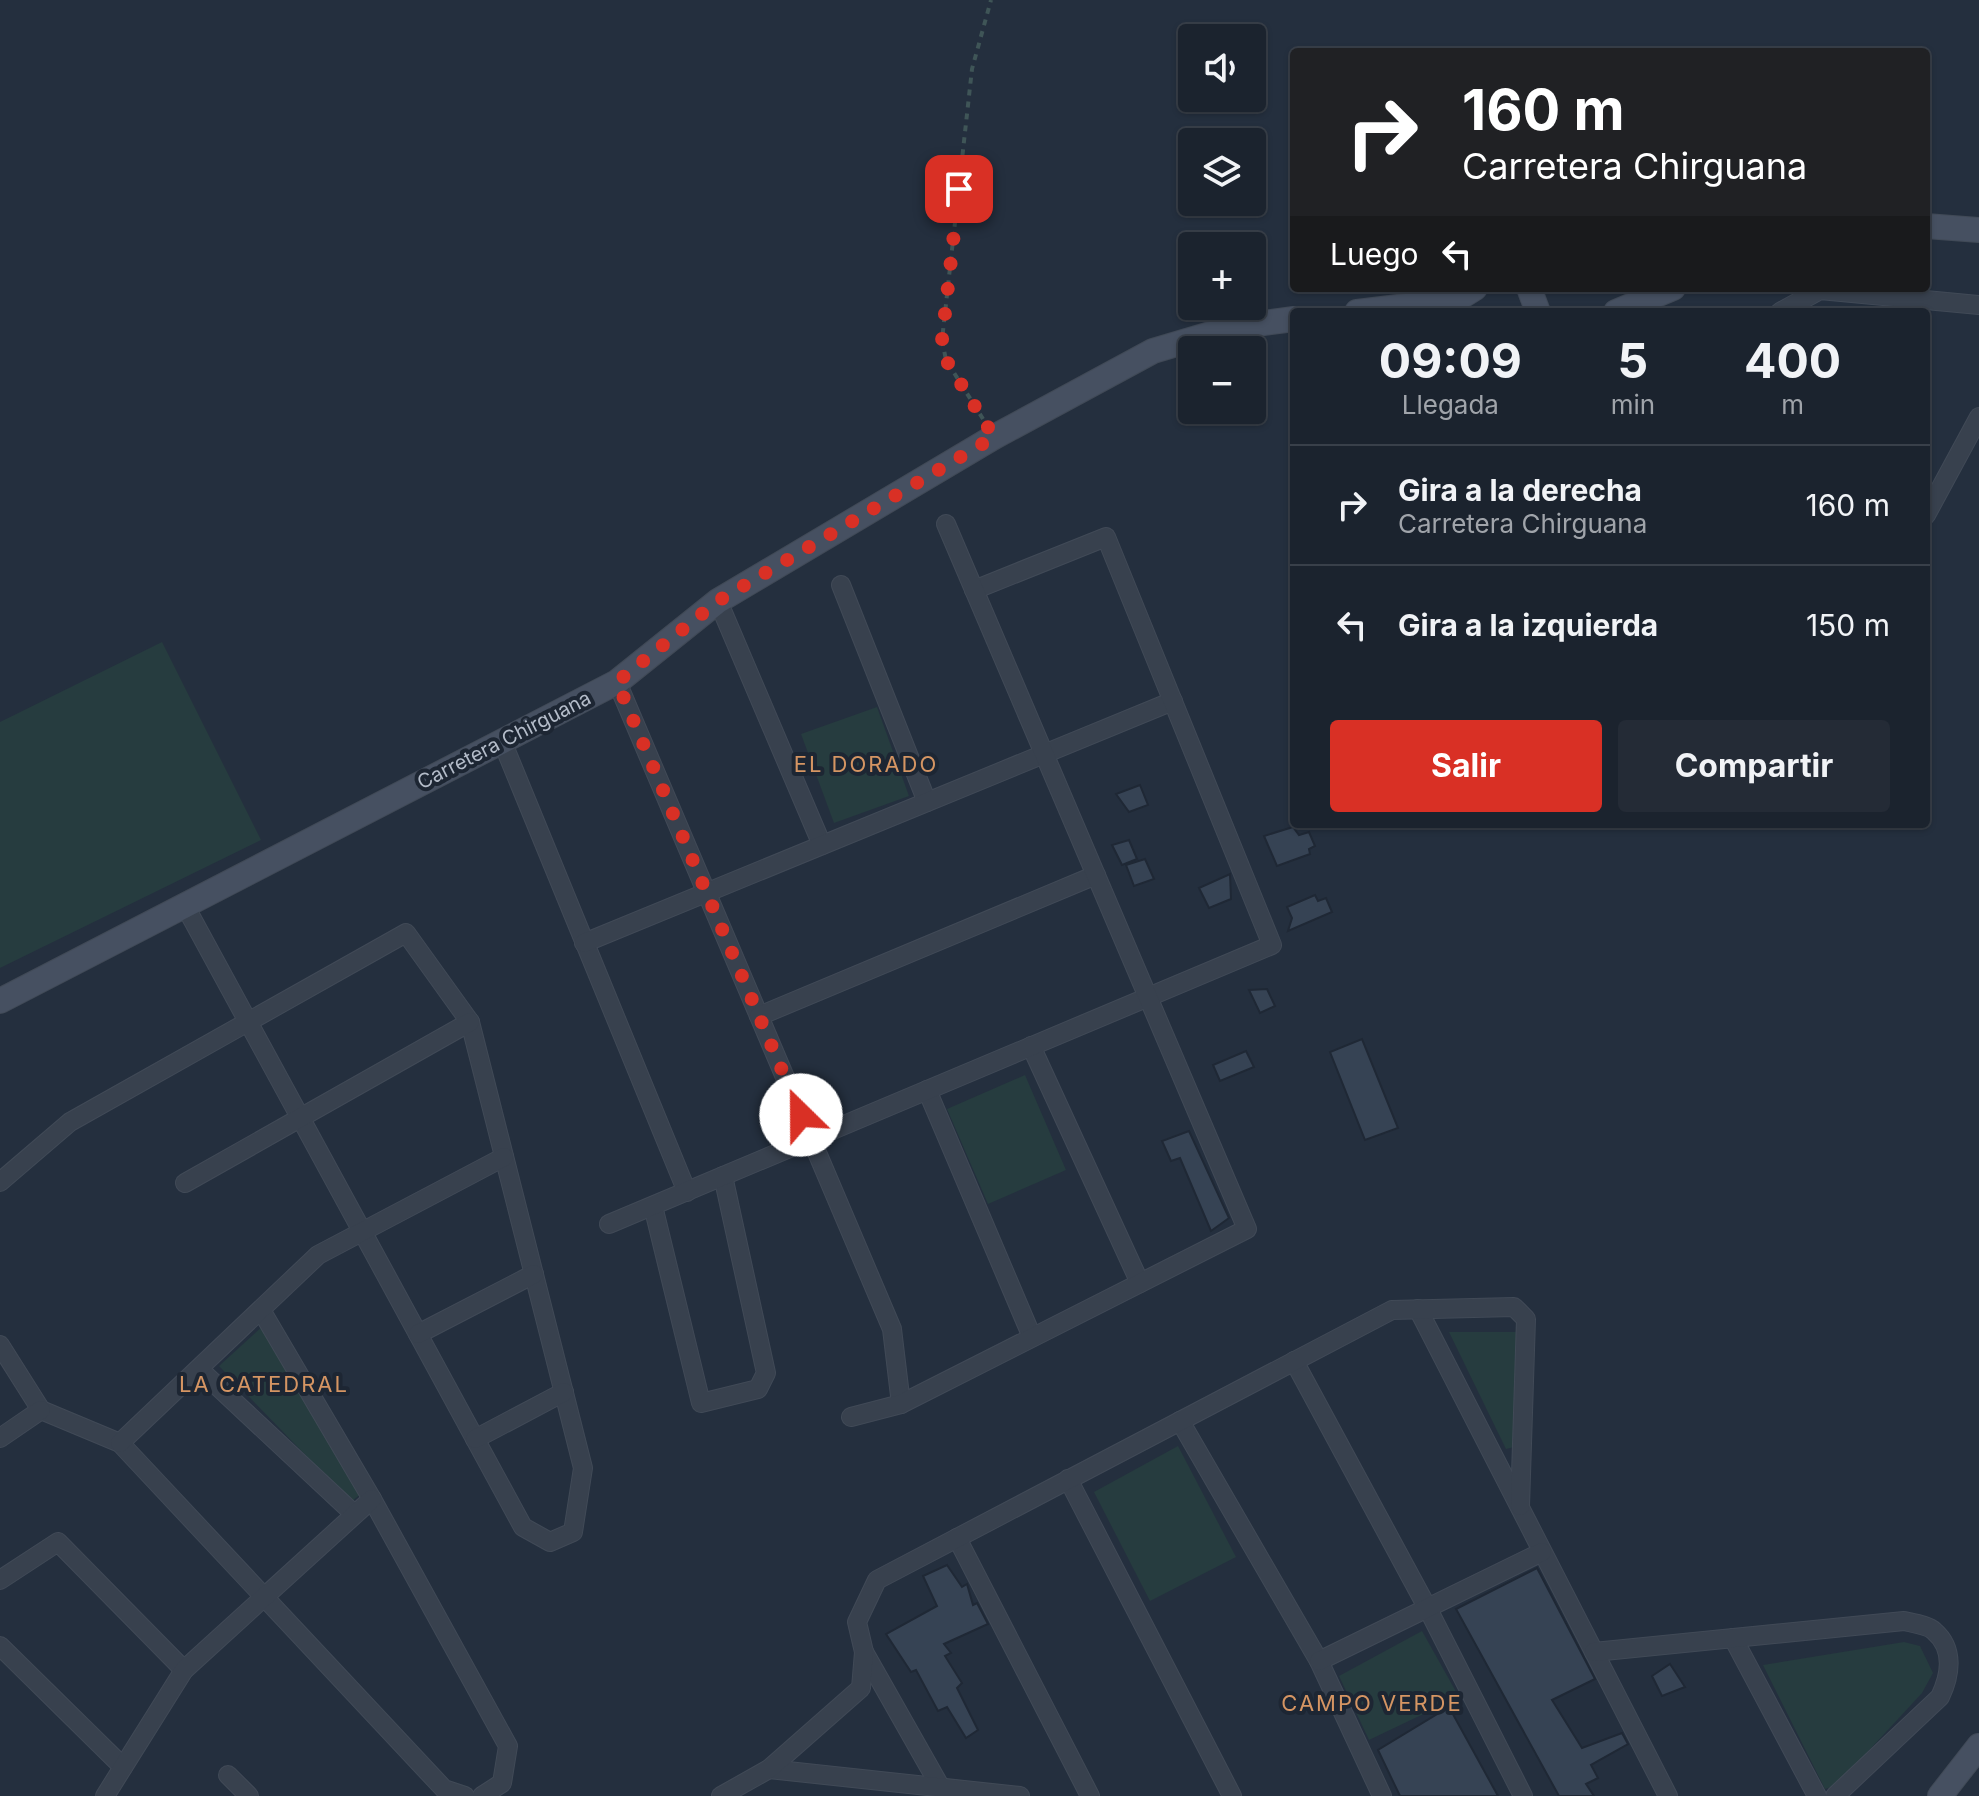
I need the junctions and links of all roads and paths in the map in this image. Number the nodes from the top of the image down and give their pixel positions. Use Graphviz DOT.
graph roads {
  1 [pos="991,0"];
  2 [pos="1930,226"];
  3 [pos="1979,230"];
  4 [pos="1469,292"];
  5 [pos="1664,292"];
  6 [pos="1816,292"];
  7 [pos="1830,292"];
  8 [pos="1890,304"];
  9 [pos="1979,305"];
  10 [pos="1390,308"];
  11 [pos="1626,308"];
  12 [pos="1787,308"];
  13 [pos="1290,320"];
  14 [pos="1979,417"];
  15 [pos="994,437"];
  16 [pos="1930,508"];
  17 [pos="946,524"];
  18 [pos="841,585"];
  19 [pos="974,590"];
  20 [pos="718,601"];
  21 [pos="617,682"];
  22 [pos="1173,701"];
  23 [pos="502,741"];
  24 [pos="1044,753"];
  25 [pos="927,802"];
  26 [pos="822,845"];
  27 [pos="1096,875"];
  28 [pos="707,893"];
  29 [pos="184,904"];
  30 [pos="584,943"];
  31 [pos="1148,997"];
  32 [pos="0,1001"];
  33 [pos="759,1016"];
  34 [pos="247,1021"];
  35 [pos="470,1022"];
  36 [pos="1031,1046"];
  37 [pos="927,1090"];
  38 [pos="300,1118"];
  39 [pos="811,1139"];
  40 [pos="504,1157"];
  41 [pos="723,1176"];
  42 [pos="0,1182"];
  43 [pos="185,1183"];
  44 [pos="687,1192"];
  45 [pos="653,1206"];
  46 [pos="609,1224"];
  47 [pos="363,1233"];
  48 [pos="534,1274"];
  49 [pos="1140,1283"];
  50 [pos="1418,1309"];
  51 [pos="261,1310"];
  52 [pos="418,1334"];
  53 [pos="1032,1337"];
  54 [pos="0,1345"];
  55 [pos="1294,1361"];
  56 [pos="199,1369"];
  57 [pos="564,1392"];
  58 [pos="901,1404"];
  59 [pos="41,1410"];
  60 [pos="851,1417"];
  61 [pos="1180,1421"];
  62 [pos="0,1438"];
  63 [pos="475,1439"];
  64 [pos="120,1443"];
  65 [pos="1068,1479"];
  66 [pos="372,1499"];
  67 [pos="1520,1506"];
  68 [pos="352,1512"];
  69 [pos="957,1538"];
  70 [pos="1542,1552"];
  71 [pos="0,1580"];
  72 [pos="266,1598"];
  73 [pos="1428,1609"];
  74 [pos="1733,1638"];
  75 [pos="0,1646"];
  76 [pos="864,1652"];
  77 [pos="1594,1652"];
  78 [pos="1319,1661"];
  79 [pos="184,1670"];
  80 [pos="1979,1746"];
  81 [pos="123,1767"];
  82 [pos="769,1769"];
  83 [pos="228,1775"];
  84 [pos="941,1788"];
  85 [pos="105,1796"];
  86 [pos="249,1796"];
  87 [pos="465,1796"];
  88 [pos="482,1796"];
  89 [pos="721,1796"];
  90 [pos="1020,1796"];
  91 [pos="1090,1796"];
  92 [pos="1232,1796"];
  93 [pos="1382,1796"];
  94 [pos="1523,1796"];
  95 [pos="1668,1796"];
  96 [pos="1817,1796"];
  97 [pos="1835,1796"];
  98 [pos="1940,1796"];
  1 -- 15 [label="path"];
  2 -- 3 [label="street"];
  4 -- 10 [label="street"];
  5 -- 11 [label="street"];
  6 -- 12 [label="street"];
  7 -- 8 [label="street"];
  8 -- 9 [label="street"];
  13 -- 15 [label="street, Carretera Chirguana"];
  14 -- 16 [label="street"];
  15 -- 20 [label="street, Carretera Chirguana"];
  17 -- 19 [label="street"];
  18 -- 25 [label="street"];
  19 -- 22 [label="street"];
  19 -- 24 [label="street"];
  20 -- 21 [label="street, Carretera Chirguana"];
  20 -- 26 [label="street"];
  21 -- 23 [label="street, Carretera Chirguana"];
  21 -- 28 [label="street"];
  22 -- 24 [label="street"];
  22 -- 31 [label="street"];
  23 -- 29 [label="street, Carretera Chirguana"];
  23 -- 30 [label="street"];
  24 -- 25 [label="street"];
  24 -- 27 [label="street"];
  25 -- 26 [label="street"];
  26 -- 28 [label="street"];
  27 -- 31 [label="street"];
  27 -- 33 [label="street"];
  28 -- 30 [label="street"];
  28 -- 33 [label="street"];
  29 -- 32 [label="street, Carretera Chirguana"];
  29 -- 34 [label="street"];
  30 -- 44 [label="street"];
  31 -- 36 [label="street"];
  31 -- 49 [label="street"];
  33 -- 39 [label="street"];
  34 -- 35 [label="street"];
  34 -- 38 [label="street"];
  34 -- 42 [label="street"];
  35 -- 38 [label="street"];
  35 -- 40 [label="street"];
  36 -- 37 [label="street"];
  36 -- 49 [label="street"];
  37 -- 39 [label="street"];
  37 -- 53 [label="street"];
  38 -- 43 [label="street"];
  38 -- 47 [label="street"];
  39 -- 41 [label="street"];
  39 -- 58 [label="street"];
  40 -- 47 [label="street"];
  40 -- 48 [label="street"];
  41 -- 44 [label="street"];
  41 -- 45 [label="street"];
  44 -- 45 [label="street"];
  45 -- 46 [label="street"];
  47 -- 51 [label="street"];
  47 -- 52 [label="street"];
  48 -- 52 [label="street"];
  48 -- 57 [label="street"];
  49 -- 53 [label="street"];
  50 -- 55 [label="street"];
  50 -- 67 [label="street"];
  50 -- 67 [label="street"];
  51 -- 56 [label="street"];
  51 -- 66 [label="street"];
  52 -- 63 [label="street"];
  53 -- 58 [label="street"];
  54 -- 59 [label="street"];
  55 -- 61 [label="street"];
  55 -- 73 [label="street"];
  56 -- 64 [label="street"];
  56 -- 68 [label="street"];
  57 -- 63 [label="street"];
  57 -- 63 [label="street"];
  58 -- 60 [label="street"];
  59 -- 62 [label="street"];
  59 -- 64 [label="street"];
  61 -- 65 [label="street"];
  61 -- 78 [label="street"];
  64 -- 72 [label="street"];
  65 -- 69 [label="street"];
  65 -- 92 [label="street"];
  66 -- 68 [label="street"];
  66 -- 88 [label="street"];
  67 -- 70 [label="street"];
  68 -- 72 [label="street"];
  69 -- 76 [label="street"];
  69 -- 91 [label="street"];
  70 -- 73 [label="street"];
  70 -- 77 [label="street"];
  71 -- 79 [label="street"];
  72 -- 79 [label="street"];
  72 -- 87 [label="street"];
  73 -- 78 [label="street"];
  73 -- 94 [label="street"];
  74 -- 77 [label="street"];
  74 -- 96 [label="street"];
  74 -- 97 [label="street"];
  75 -- 81 [label="street"];
  76 -- 82 [label="street"];
  76 -- 84 [label="street"];
  77 -- 95 [label="street"];
  78 -- 93 [label="street"];
  79 -- 81 [label="street"];
  80 -- 98 [label="street"];
  81 -- 85 [label="street"];
  82 -- 84 [label="street"];
  82 -- 89 [label="street"];
  83 -- 86 [label="street"];
  84 -- 90 [label="street"];
}
